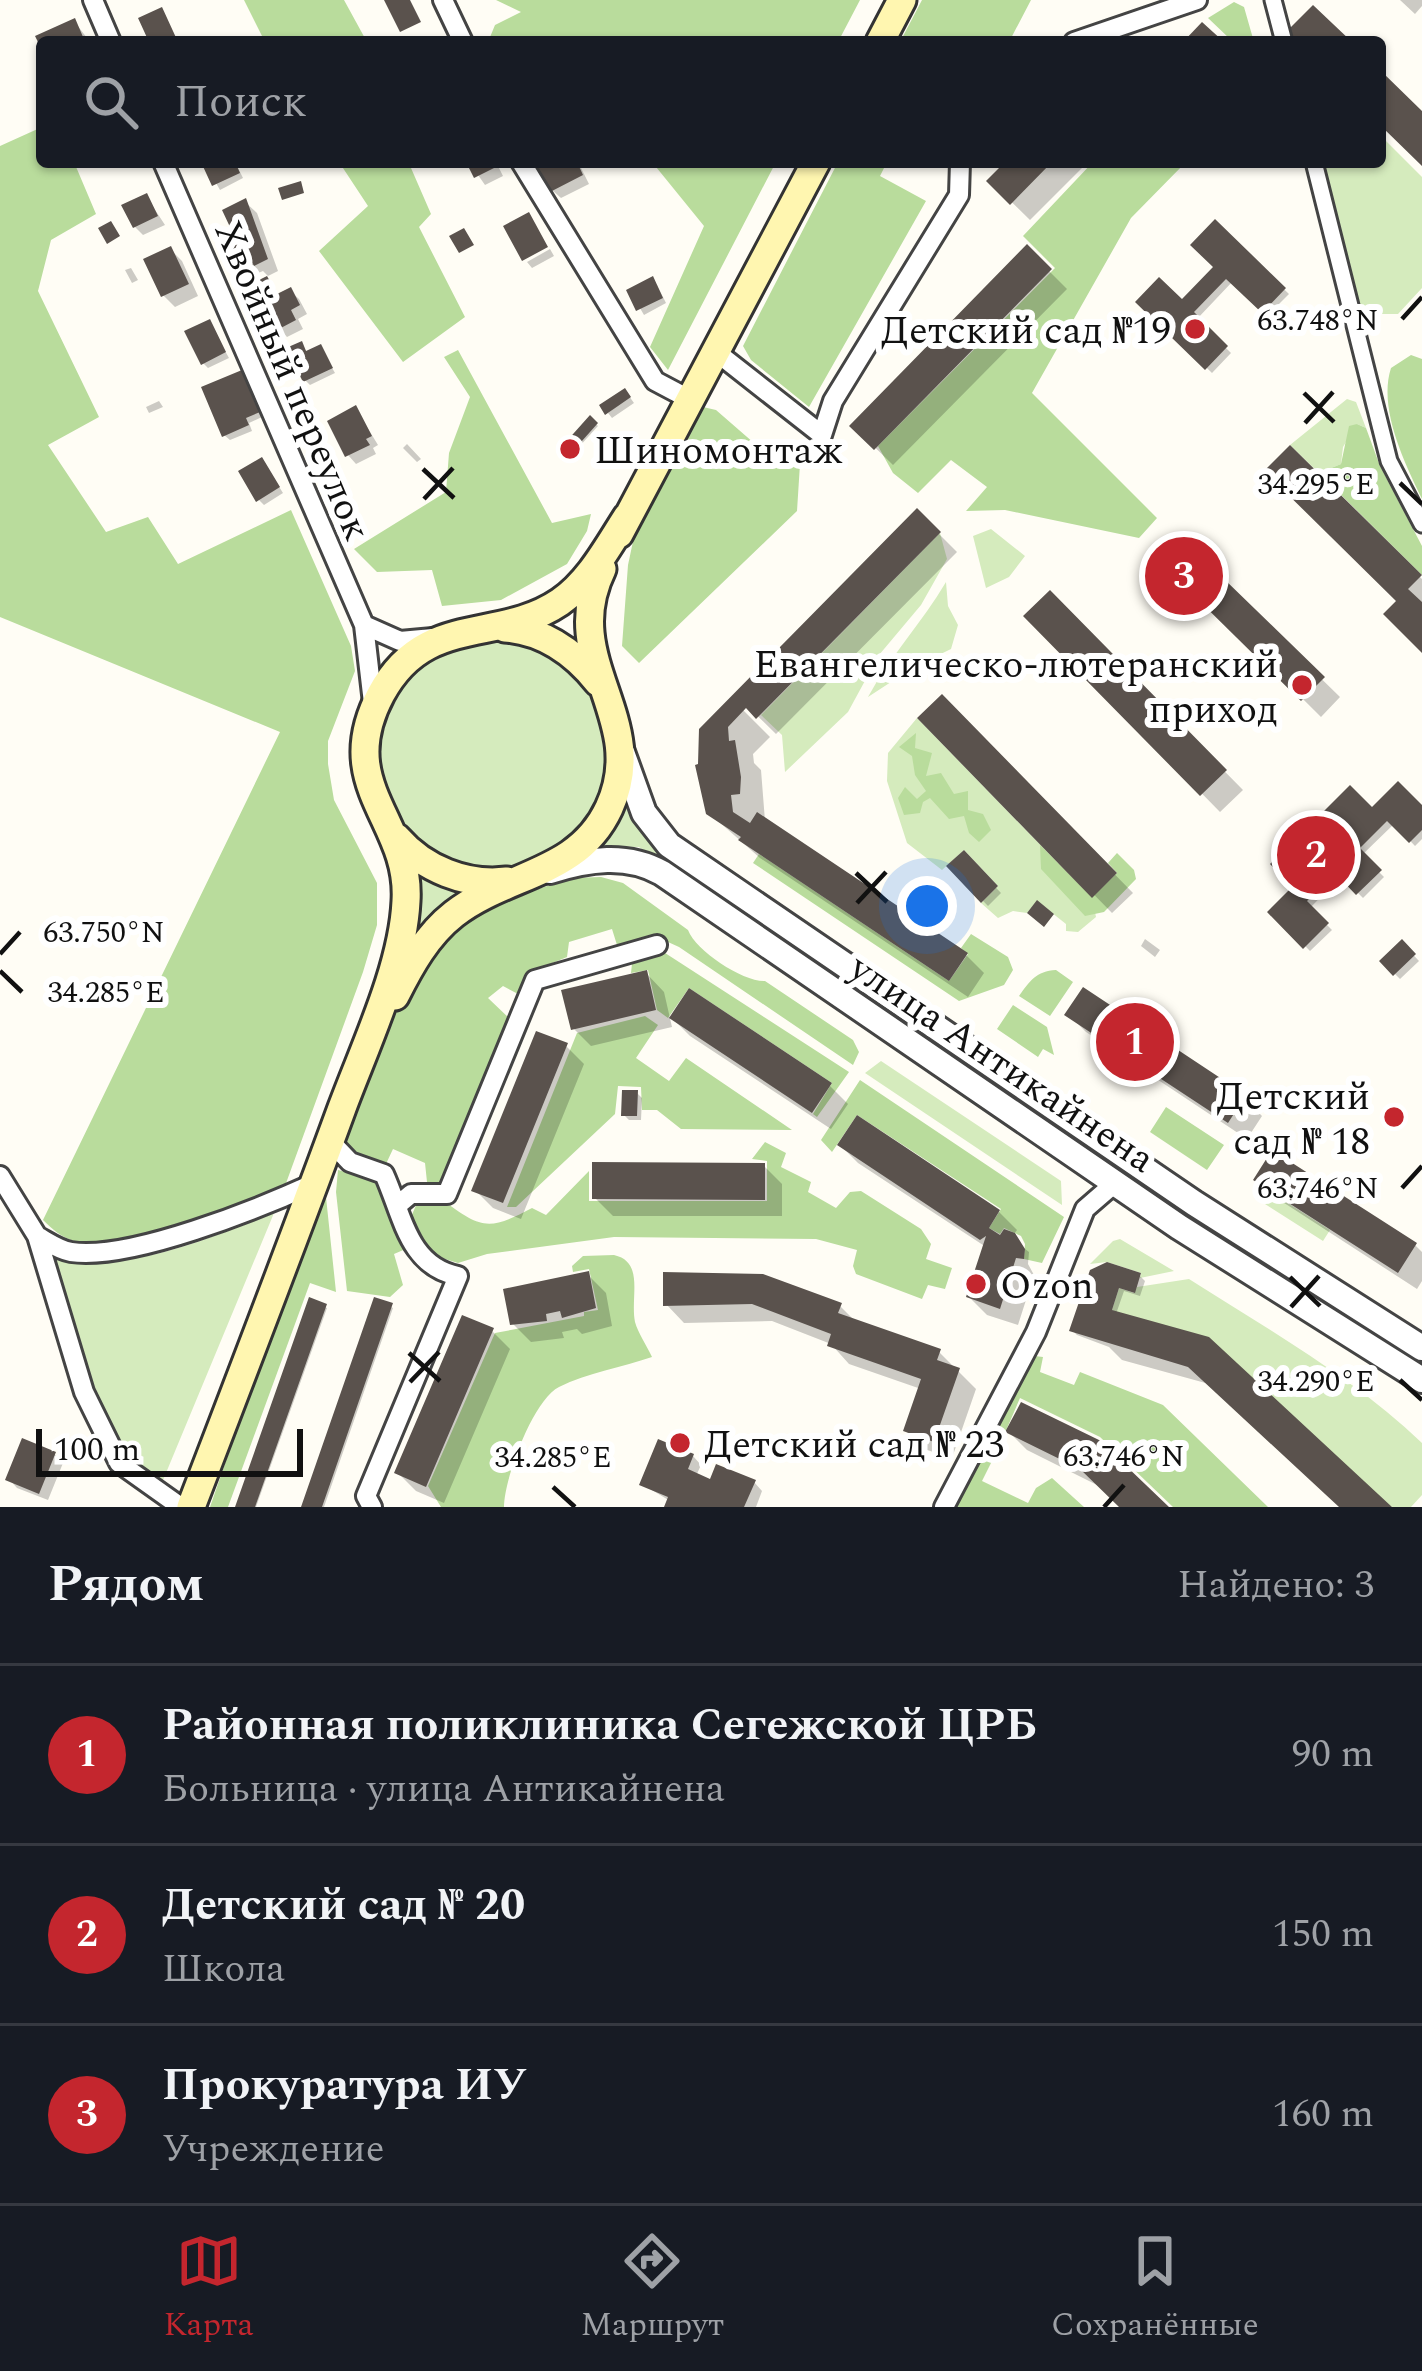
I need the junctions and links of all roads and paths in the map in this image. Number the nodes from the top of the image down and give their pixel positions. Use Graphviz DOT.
graph roads {
  1 [pos="93,0"];
  2 [pos="443,0"];
  3 [pos="902,0"];
  4 [pos="1197,0"];
  5 [pos="1273,0"];
  6 [pos="108,36"];
  7 [pos="461,36"];
  8 [pos="883,36"];
  9 [pos="1092,36"];
  10 [pos="1282,36"];
  11 [pos="167,168"];
  12 [pos="525,168"];
  13 [pos="813,168"];
  14 [pos="960,168"];
  15 [pos="1316,168"];
  16 [pos="716,351"];
  17 [pos="689,399"];
  18 [pos="627,518"];
  19 [pos="1422,524"];
  20 [pos="364,625"];
  21 [pos="488,627"];
  22 [pos="442,638"];
  23 [pos="610,702"];
  24 [pos="374,709"];
  25 [pos="621,749"];
  26 [pos="389,830"];
  27 [pos="526,878"];
  28 [pos="657,945"];
  29 [pos="362,1057"];
  30 [pos="1098,1139"];
  31 [pos="330,1141"];
  32 [pos="1082,1161"];
  33 [pos="0,1176"];
  34 [pos="315,1183"];
  35 [pos="1115,1184"];
  36 [pos="398,1205"];
  37 [pos="37,1236"];
  38 [pos="1422,1348"];
  39 [pos="1422,1380"];
  40 [pos="181,1507"];
  41 [pos="191,1507"];
  42 [pos="373,1507"];
  43 [pos="944,1507"];
  1 -- 6 [label="street"];
  2 -- 7 [label="street"];
  3 -- 8 [label="main road"];
  4 -- 9 [label="street"];
  5 -- 10 [label="street"];
  11 -- 20 [label="street, Хвойный переулок"];
  12 -- 17 [label="street"];
  13 -- 16 [label="main road"];
  14 -- 16 [label="street"];
  15 -- 19 [label="street"];
  16 -- 17 [label="main road"];
  17 -- 18 [label="main road"];
  18 -- 21 [label="main road"];
  18 -- 23 [label="main road"];
  20 -- 22 [label="street"];
  20 -- 24 [label="street, Хвойный переулок"];
  21 -- 22 [label="main road"];
  21 -- 23 [label="main road"];
  22 -- 24 [label="main road"];
  23 -- 25 [label="main road"];
  24 -- 26 [label="main road"];
  25 -- 27 [label="main road"];
  25 -- 30 [label="street, улица Антикайнена"];
  26 -- 27 [label="main road"];
  26 -- 29 [label="main road"];
  27 -- 29 [label="main road"];
  27 -- 32 [label="street, улица Антикайнена"];
  28 -- 36 [label="street"];
  29 -- 31 [label="main road"];
  30 -- 32 [label="street"];
  30 -- 38 [label="street, улица Антикайнена"];
  31 -- 34 [label="main road"];
  31 -- 36 [label="street"];
  32 -- 35 [label="street, улица Антикайнена"];
  33 -- 37 [label="street"];
  34 -- 37 [label="street"];
  34 -- 41 [label="main road"];
  35 -- 39 [label="street, улица Антикайнена"];
  35 -- 43 [label="street"];
  36 -- 42 [label="street"];
  37 -- 40 [label="street"];
}
